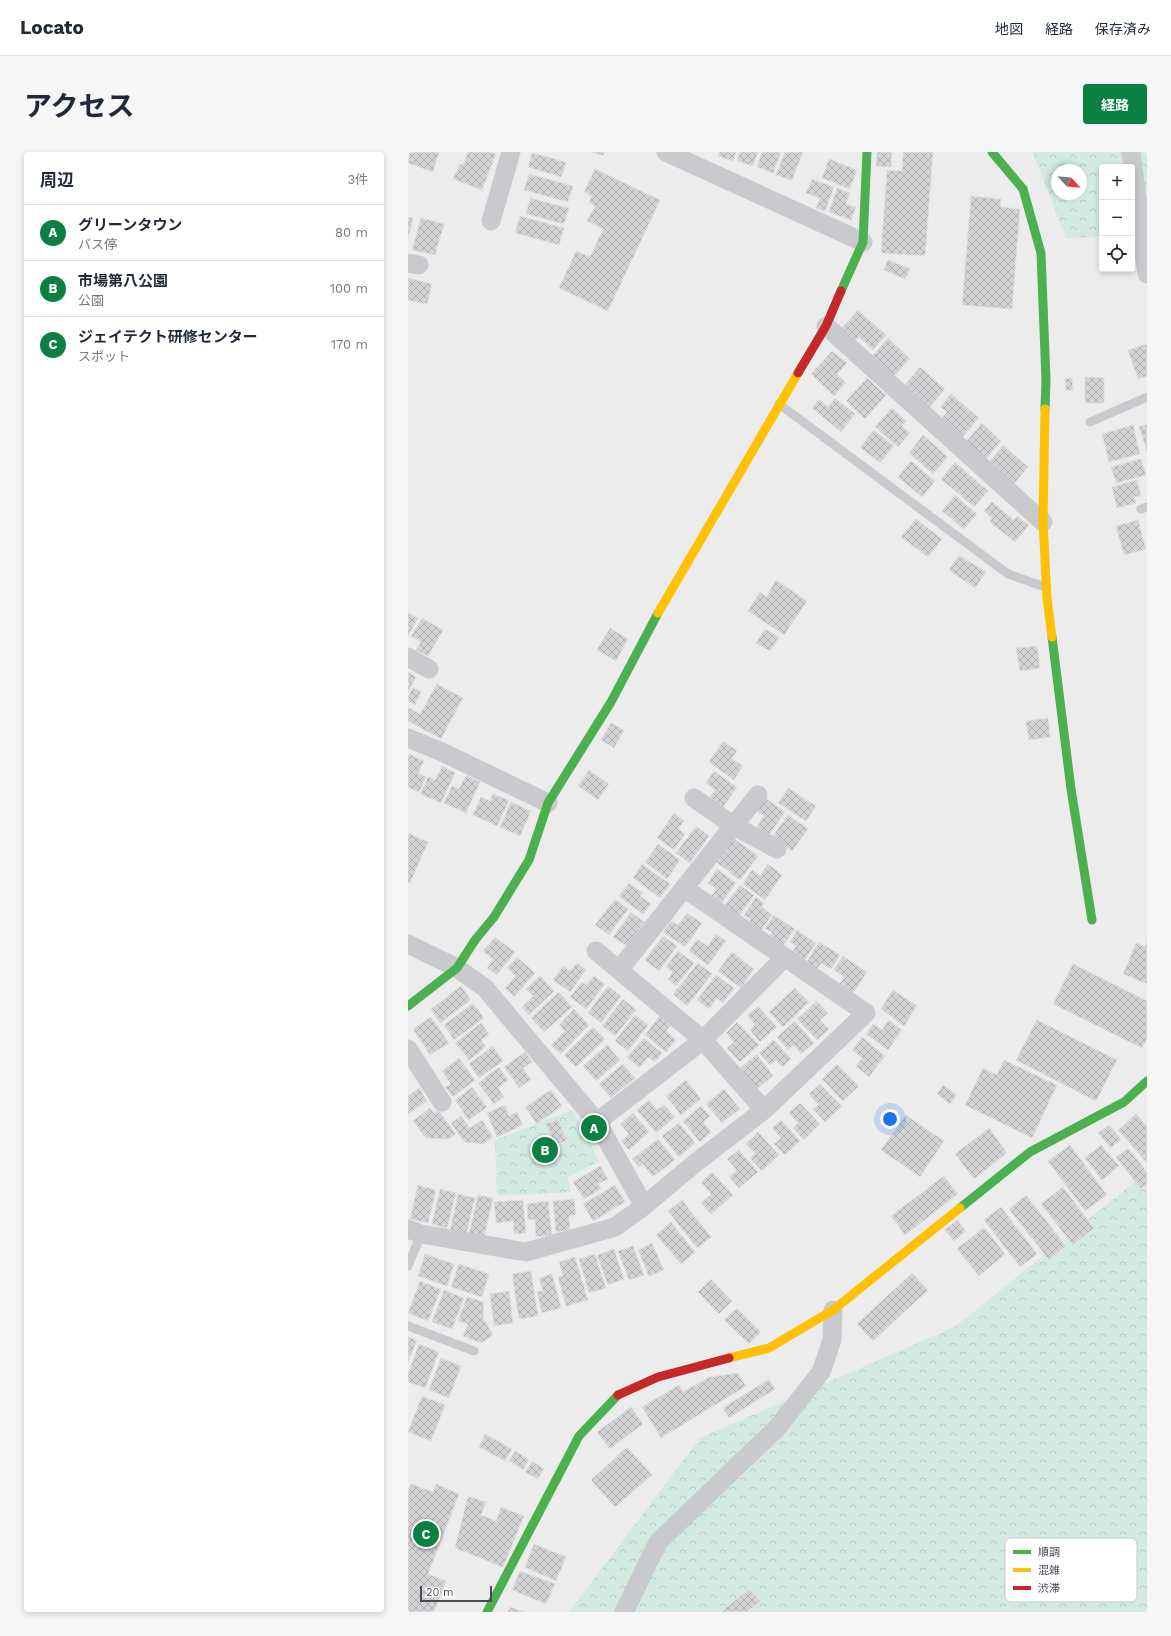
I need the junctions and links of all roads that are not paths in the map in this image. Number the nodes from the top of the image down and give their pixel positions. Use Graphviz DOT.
graph roads {
  1 [pos="511,152"];
  2 [pos="666,152"];
  3 [pos="867,152"];
  4 [pos="992,152"];
  5 [pos="1131,152"];
  6 [pos="491,221"];
  7 [pos="863,242"];
  8 [pos="1147,274"];
  9 [pos="826,326"];
  10 [pos="1147,398"];
  11 [pos="779,404"];
  12 [pos="1090,422"];
  13 [pos="1043,522"];
  14 [pos="1047,587"];
  15 [pos="408,658"];
  16 [pos="429,669"];
  17 [pos="408,738"];
  18 [pos="758,795"];
  19 [pos="694,798"];
  20 [pos="548,803"];
  21 [pos="734,826"];
  22 [pos="777,849"];
  23 [pos="684,888"];
  24 [pos="1092,920"];
  25 [pos="408,944"];
  26 [pos="596,951"];
  27 [pos="785,957"];
  28 [pos="457,968"];
  29 [pos="620,970"];
  30 [pos="408,1006"];
  31 [pos="703,1040"];
  32 [pos="408,1049"];
  33 [pos="1147,1081"];
  34 [pos="442,1102"];
  35 [pos="764,1110"];
  36 [pos="597,1122"];
  37 [pos="644,1206"];
  38 [pos="415,1232"];
  39 [pos="408,1266"];
  40 [pos="832,1310"];
  41 [pos="408,1326"];
  42 [pos="474,1351"];
  43 [pos="487,1612"];
  44 [pos="624,1612"];
  1 -- 6 [label="street"];
  2 -- 7 [label="street"];
  3 -- 7 [label="street"];
  4 -- 13 [label="street"];
  5 -- 8 [label="street"];
  7 -- 9 [label="street"];
  9 -- 11 [label="street"];
  9 -- 13 [label="street"];
  10 -- 12 [label="lane"];
  11 -- 14 [label="lane"];
  11 -- 20 [label="street"];
  13 -- 14 [label="street"];
  14 -- 24 [label="street"];
  15 -- 16 [label="street"];
  17 -- 20 [label="street"];
  18 -- 21 [label="street"];
  19 -- 21 [label="street"];
  20 -- 28 [label="street"];
  21 -- 22 [label="street"];
  21 -- 23 [label="street"];
  23 -- 27 [label="street"];
  23 -- 29 [label="street"];
  25 -- 28 [label="street"];
  26 -- 29 [label="street"];
  27 -- 31 [label="street"];
  27 -- 35 [label="street"];
  28 -- 30 [label="street"];
  28 -- 36 [label="street"];
  29 -- 31 [label="street"];
  31 -- 35 [label="street"];
  31 -- 36 [label="street"];
  32 -- 34 [label="street"];
  33 -- 40 [label="street"];
  35 -- 37 [label="street"];
  36 -- 37 [label="street"];
  37 -- 38 [label="street"];
  38 -- 39 [label="lane"];
  40 -- 43 [label="street"];
  40 -- 44 [label="street"];
  41 -- 42 [label="lane"];
}
